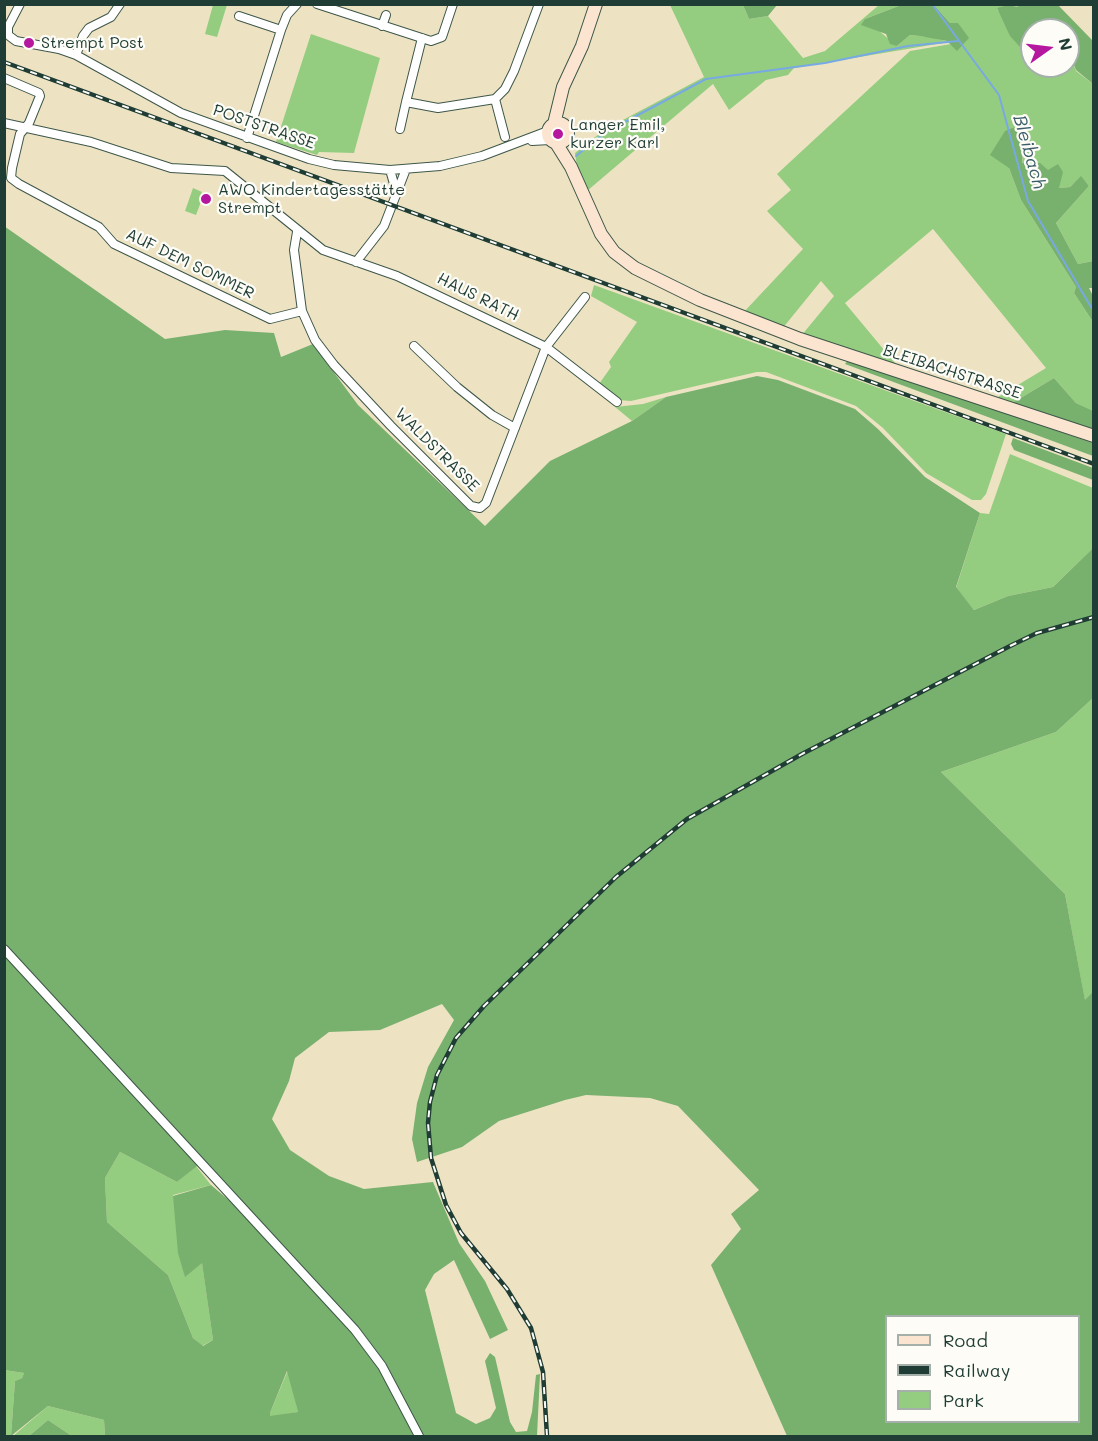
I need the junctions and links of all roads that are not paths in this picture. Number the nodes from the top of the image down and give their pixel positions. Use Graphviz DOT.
graph roads {
  1 [pos="20,4"];
  2 [pos="120,4"];
  3 [pos="297,4"];
  4 [pos="318,4"];
  5 [pos="453,4"];
  6 [pos="539,4"];
  7 [pos="596,4"];
  8 [pos="386,15"];
  9 [pos="239,16"];
  10 [pos="382,26"];
  11 [pos="281,30"];
  12 [pos="6,36"];
  13 [pos="422,39"];
  14 [pos="76,55"];
  15 [pos="4,78"];
  16 [pos="495,99"];
  17 [pos="406,102"];
  18 [pos="4,123"];
  19 [pos="25,128"];
  20 [pos="400,129"];
  21 [pos="556,134"];
  22 [pos="505,136"];
  23 [pos="247,138"];
  24 [pos="406,169"];
  25 [pos="390,170"];
  26 [pos="8,177"];
  27 [pos="398,195"];
  28 [pos="297,232"];
  29 [pos="356,262"];
  30 [pos="585,297"];
  31 [pos="302,311"];
  32 [pos="414,346"];
  33 [pos="546,347"];
  34 [pos="617,402"];
  35 [pos="515,428"];
  36 [pos="1094,436"];
  37 [pos="4,949"];
  38 [pos="419,1437"];
  1 -- 12 [label="street"];
  2 -- 14 [label="street"];
  3 -- 11 [label="street"];
  4 -- 10 [label="street"];
  5 -- 13 [label="street"];
  6 -- 16 [label="street"];
  7 -- 21 [label="main road"];
  8 -- 10 [label="street"];
  9 -- 11 [label="street"];
  10 -- 13 [label="street"];
  11 -- 23 [label="street"];
  12 -- 14 [label="street, POSTSTRASSE"];
  13 -- 17 [label="street"];
  14 -- 23 [label="street, POSTSTRASSE"];
  15 -- 19 [label="street, AUF DEM SOMMER"];
  16 -- 17 [label="street"];
  16 -- 22 [label="street"];
  17 -- 20 [label="street"];
  18 -- 19 [label="street, HAUS RATH"];
  19 -- 26 [label="street, AUF DEM SOMMER"];
  19 -- 28 [label="street, HAUS RATH"];
  21 -- 24 [label="street, POSTSTRASSE"];
  21 -- 36 [label="main road, BLEIBACHSTRASSE"];
  23 -- 25 [label="street, POSTSTRASSE"];
  24 -- 25 [label="street, POSTSTRASSE"];
  24 -- 27 [label="street"];
  25 -- 27 [label="street"];
  26 -- 31 [label="street, AUF DEM SOMMER"];
  27 -- 29 [label="street"];
  28 -- 29 [label="street, HAUS RATH"];
  28 -- 31 [label="street, WALDSTRASSE"];
  29 -- 33 [label="street, HAUS RATH"];
  30 -- 33 [label="street, WALDSTRASSE"];
  31 -- 35 [label="street, WALDSTRASSE"];
  32 -- 35 [label="street"];
  33 -- 34 [label="street, HAUS RATH"];
  33 -- 35 [label="street, WALDSTRASSE"];
  37 -- 38 [label="street"];
}
